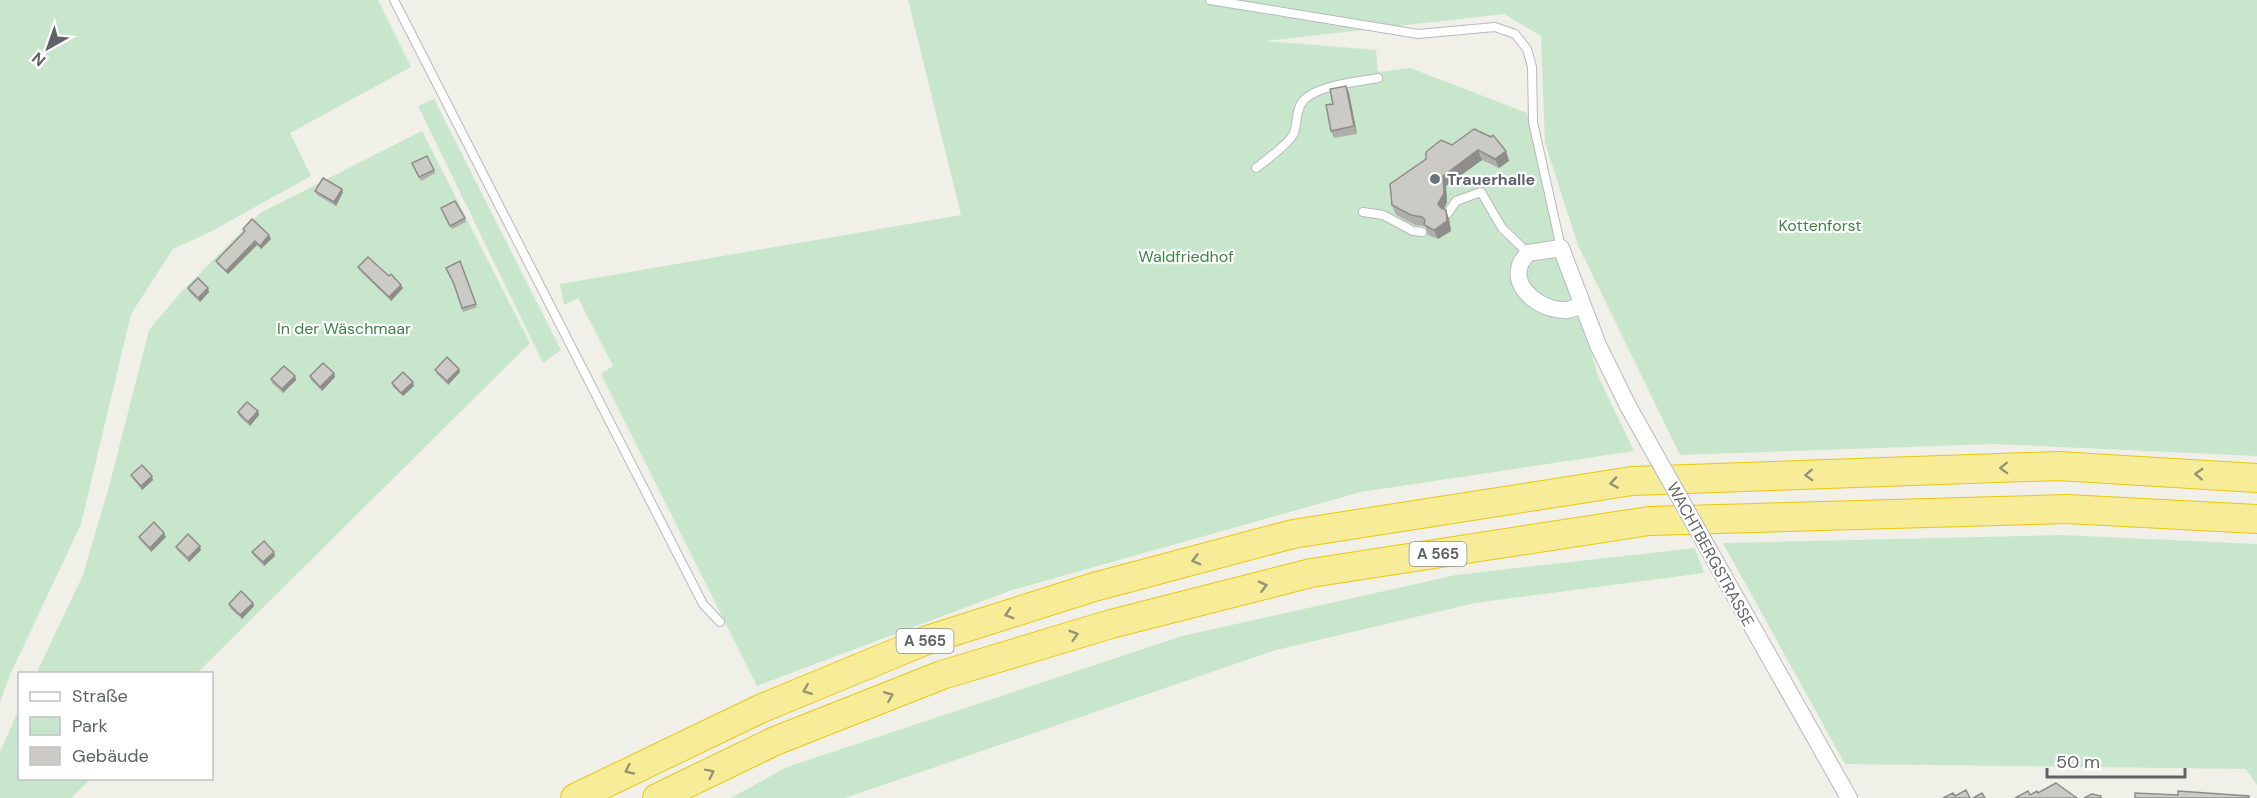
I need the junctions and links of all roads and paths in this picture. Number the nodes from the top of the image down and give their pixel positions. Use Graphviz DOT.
graph roads {
  1 [pos="394,0"];
  2 [pos="1210,0"];
  3 [pos="1378,78"];
  4 [pos="1256,168"];
  5 [pos="1364,212"];
  6 [pos="1448,213"];
  7 [pos="1422,232"];
  8 [pos="1561,248"];
  9 [pos="1528,253"];
  10 [pos="1582,305"];
  11 [pos="2257,478"];
  12 [pos="2257,519"];
  13 [pos="720,622"];
  14 [pos="575,798"];
  15 [pos="657,798"];
  16 [pos="1849,798"];
  1 -- 13 [label="lane"];
  2 -- 8 [label="lane, WACHTBERGSTRASSE"];
  3 -- 4 [label="lane"];
  5 -- 7 [label="lane"];
  6 -- 9 [label="lane"];
  8 -- 9 [label="street"];
  8 -- 10 [label="street, WACHTBERGSTRASSE"];
  9 -- 10 [label="street"];
  10 -- 16 [label="street, WACHTBERGSTRASSE, bridge"];
  11 -- 14 [label="highway, A 565, one-way"];
  15 -- 12 [label="highway, A 565, one-way"];
}
